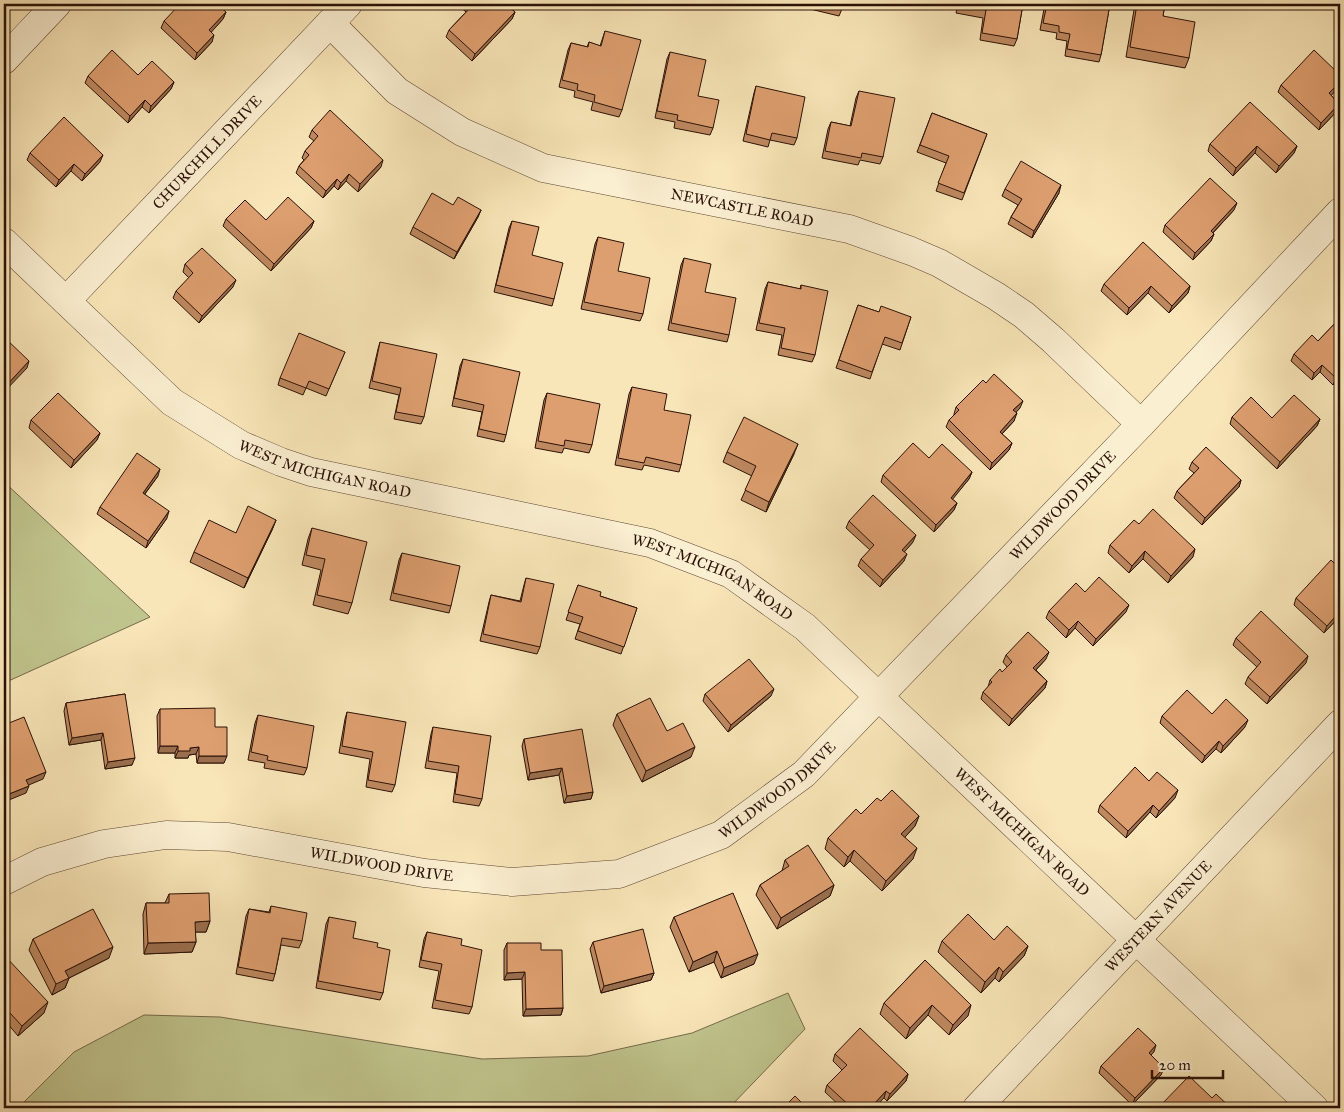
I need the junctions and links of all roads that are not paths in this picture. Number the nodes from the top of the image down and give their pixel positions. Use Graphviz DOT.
graph roads {
  1 [pos="57,4"];
  2 [pos="339,13"];
  3 [pos="4,60"];
  4 [pos="1340,212"];
  5 [pos="4,242"];
  6 [pos="66,301"];
  7 [pos="1141,424"];
  8 [pos="878,696"];
  9 [pos="1340,724"];
  10 [pos="4,881"];
  11 [pos="1136,940"];
  12 [pos="977,1108"];
  13 [pos="1314,1108"];
  1 -- 3 [label="street"];
  2 -- 6 [label="street, CHURCHILL DRIVE"];
  2 -- 7 [label="street, NEWCASTLE ROAD"];
  4 -- 7 [label="street, WILDWOOD DRIVE"];
  5 -- 6 [label="street, WEST MICHIGAN ROAD"];
  6 -- 8 [label="street, WEST MICHIGAN ROAD"];
  7 -- 8 [label="street, WILDWOOD DRIVE"];
  8 -- 10 [label="street, WILDWOOD DRIVE"];
  8 -- 11 [label="street, WEST MICHIGAN ROAD"];
  9 -- 11 [label="street, WESTERN AVENUE"];
  11 -- 12 [label="street, WESTERN AVENUE"];
  11 -- 13 [label="street, WEST MICHIGAN ROAD"];
}
